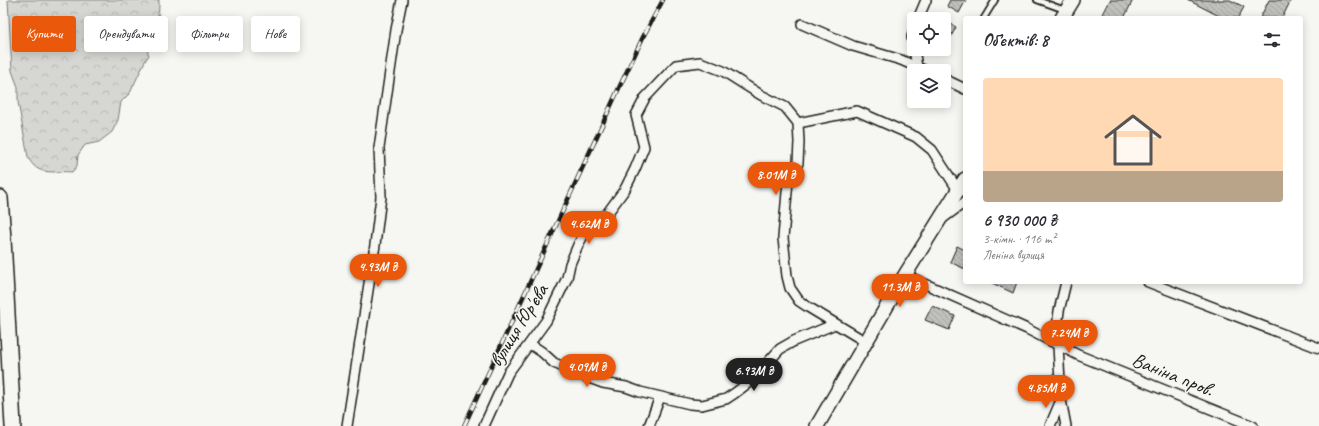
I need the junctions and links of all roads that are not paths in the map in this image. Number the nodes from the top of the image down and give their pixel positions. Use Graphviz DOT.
graph roads {
  1 [pos="402,0"];
  2 [pos="926,0"];
  3 [pos="995,0"];
  4 [pos="1037,0"];
  5 [pos="1067,10"];
  6 [pos="921,12"];
  7 [pos="985,16"];
  8 [pos="802,24"];
  9 [pos="910,64"];
  10 [pos="951,82"];
  11 [pos="963,88"];
  12 [pos="798,123"];
  13 [pos="963,182"];
  14 [pos="958,190"];
  15 [pos="0,198"];
  16 [pos="963,203"];
  17 [pos="938,222"];
  18 [pos="905,276"];
  19 [pos="1066,284"];
  20 [pos="1153,284"];
  21 [pos="835,324"];
  22 [pos="866,342"];
  23 [pos="530,344"];
  24 [pos="1058,345"];
  25 [pos="1319,348"];
  26 [pos="660,397"];
  27 [pos="1061,400"];
  28 [pos="13,426"];
  29 [pos="347,426"];
  30 [pos="484,426"];
  31 [pos="649,426"];
  32 [pos="817,426"];
  33 [pos="1050,426"];
  34 [pos="1066,426"];
  35 [pos="1253,426"];
  1 -- 29 [label="street"];
  2 -- 6 [label="street"];
  3 -- 7 [label="lane"];
  4 -- 5 [label="lane"];
  8 -- 9 [label="street"];
  10 -- 11 [label="street"];
  12 -- 14 [label="street"];
  12 -- 21 [label="street"];
  12 -- 23 [label="street, вулиця Юр'єва"];
  13 -- 14 [label="main road"];
  14 -- 17 [label="main road"];
  15 -- 28 [label="main road"];
  16 -- 17 [label="street"];
  17 -- 18 [label="main road"];
  18 -- 22 [label="main road"];
  18 -- 24 [label="street, Ваніна пров."];
  19 -- 24 [label="street"];
  20 -- 25 [label="street"];
  21 -- 22 [label="street"];
  21 -- 26 [label="street"];
  22 -- 32 [label="main road"];
  23 -- 26 [label="street"];
  23 -- 30 [label="street, вулиця Юр'єва"];
  24 -- 27 [label="street"];
  24 -- 35 [label="street, Ваніна пров."];
  26 -- 31 [label="street"];
  27 -- 33 [label="street"];
  27 -- 34 [label="street"];
}
